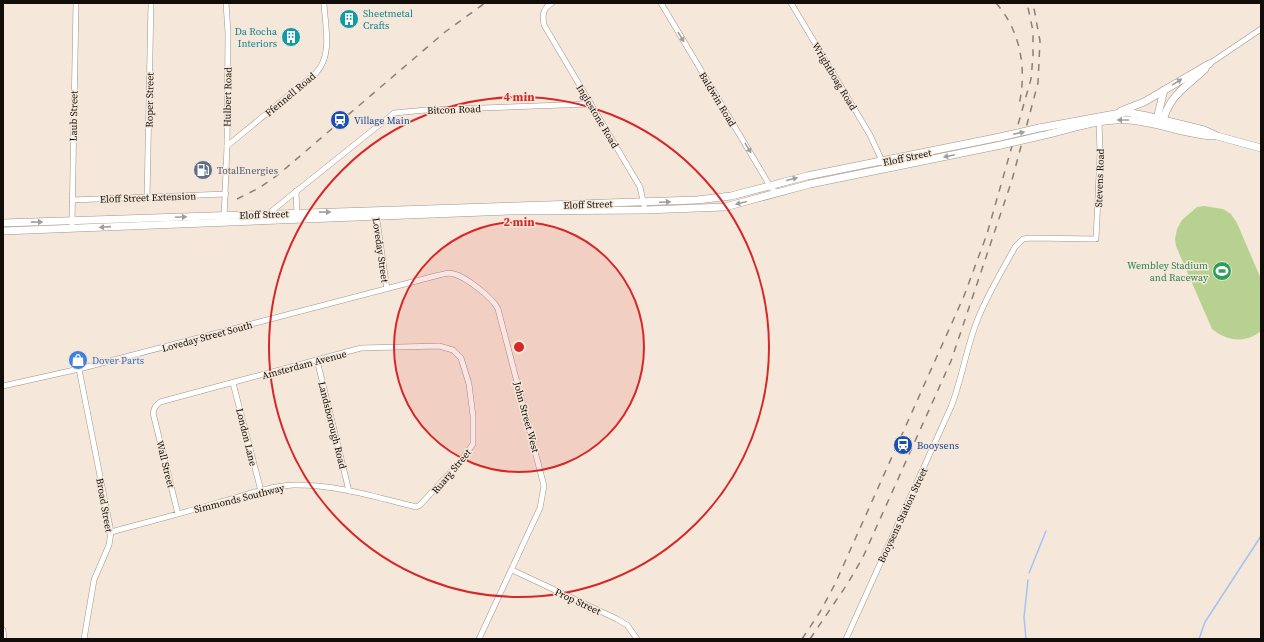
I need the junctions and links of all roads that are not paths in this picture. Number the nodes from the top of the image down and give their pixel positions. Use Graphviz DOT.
graph roads {
  1 [pos="76,3"];
  2 [pos="151,3"];
  3 [pos="226,3"];
  4 [pos="324,3"];
  5 [pos="552,3"];
  6 [pos="661,3"];
  7 [pos="791,3"];
  8 [pos="1261,29"];
  9 [pos="1209,64"];
  10 [pos="1164,90"];
  11 [pos="591,104"];
  12 [pos="1118,112"];
  13 [pos="1099,120"];
  14 [pos="1159,122"];
  15 [pos="227,146"];
  16 [pos="1261,148"];
  17 [pos="963,149"];
  18 [pos="879,163"];
  19 [pos="881,170"];
  20 [pos="830,172"];
  21 [pos="832,180"];
  22 [pos="770,186"];
  23 [pos="296,191"];
  24 [pos="225,193"];
  25 [pos="776,193"];
  26 [pos="147,198"];
  27 [pos="72,200"];
  28 [pos="645,206"];
  29 [pos="268,214"];
  30 [pos="376,214"];
  31 [pos="297,216"];
  32 [pos="226,220"];
  33 [pos="72,221"];
  34 [pos="153,221"];
  35 [pos="3,222"];
  36 [pos="72,229"];
  37 [pos="3,231"];
  38 [pos="1096,239"];
  39 [pos="387,289"];
  40 [pos="461,358"];
  41 [pos="317,360"];
  42 [pos="79,369"];
  43 [pos="233,383"];
  44 [pos="3,386"];
  45 [pos="154,413"];
  46 [pos="349,490"];
  47 [pos="261,491"];
  48 [pos="416,507"];
  49 [pos="178,514"];
  50 [pos="111,532"];
  51 [pos="512,570"];
  52 [pos="3,630"];
  53 [pos="4,639"];
  54 [pos="84,639"];
  55 [pos="479,639"];
  56 [pos="637,639"];
  57 [pos="846,639"];
  1 -- 27 [label="street, Laub Street"];
  2 -- 26 [label="street, Roper Street"];
  3 -- 15 [label="street, Hulbert Road"];
  4 -- 15 [label="street, Ffennell Road"];
  5 -- 11 [label="street, Inglestone Road"];
  6 -- 22 [label="street, Baldwin Road, one-way"];
  7 -- 18 [label="street, Wrightboag Road"];
  8 -- 9 [label="street"];
  10 -- 9 [label="street, one-way"];
  9 -- 14 [label="street"];
  10 -- 12 [label="street"];
  10 -- 14 [label="street"];
  11 -- 23 [label="street, Bitcon Road"];
  11 -- 28 [label="street, Inglestone Road"];
  12 -- 13 [label="street, Eloff Street"];
  12 -- 14 [label="street, Eloff Street"];
  14 -- 13 [label="street, Eloff Street, one-way"];
  13 -- 17 [label="street, Eloff Street, bridge"];
  13 -- 38 [label="street, Stevens Road"];
  14 -- 16 [label="street"];
  15 -- 24 [label="street, Hulbert Road"];
  17 -- 18 [label="street, Eloff Street"];
  17 -- 19 [label="street, Eloff Street, one-way"];
  18 -- 19 [label="street, Wrightboag Road"];
  18 -- 20 [label="street, Eloff Street"];
  19 -- 21 [label="street, Eloff Street"];
  20 -- 21 [label="street"];
  22 -- 20 [label="street, Eloff Street, one-way"];
  21 -- 25 [label="street, Eloff Street"];
  22 -- 25 [label="street, Baldwin Road"];
  28 -- 22 [label="street, Eloff Street, one-way"];
  23 -- 29 [label="street, Bitcon Road"];
  23 -- 31 [label="street"];
  24 -- 26 [label="street, Eloff Street Extension"];
  24 -- 32 [label="street, Hulbert Road"];
  25 -- 28 [label="street, Eloff Street, one-way"];
  26 -- 27 [label="street, Eloff Street Extension"];
  27 -- 33 [label="street, Laub Street"];
  28 -- 30 [label="street, Eloff Street"];
  29 -- 31 [label="street, Eloff Street"];
  29 -- 32 [label="street, Eloff Street"];
  30 -- 31 [label="street, Eloff Street"];
  30 -- 39 [label="street, Loveday Street"];
  31 -- 32 [label="street, Eloff Street"];
  32 -- 34 [label="street, Eloff Street"];
  33 -- 34 [label="street, Eloff Street"];
  35 -- 33 [label="street, Eloff Street, one-way"];
  33 -- 36 [label="street, Laub Street"];
  34 -- 36 [label="street, Eloff Street, one-way"];
  36 -- 37 [label="street, Eloff Street"];
  38 -- 57 [label="street, Booysens Station Street"];
  39 -- 42 [label="street, Loveday Street South"];
  39 -- 51 [label="street, John Street West"];
  40 -- 41 [label="street, Amsterdam Avenue"];
  40 -- 48 [label="street, Ruarg Street"];
  41 -- 43 [label="street, Amsterdam Avenue"];
  41 -- 46 [label="street, Landsborough Road"];
  42 -- 44 [label="street, Loveday Street South"];
  42 -- 50 [label="street, Broad Street"];
  43 -- 45 [label="street, Amsterdam Avenue"];
  43 -- 47 [label="street, London Lane"];
  45 -- 49 [label="street, Wall Street"];
  46 -- 47 [label="street, Simmonds Southway"];
  46 -- 48 [label="street, Simmonds Southway"];
  47 -- 49 [label="street, Simmonds Southway"];
  49 -- 50 [label="street, Simmonds Southway"];
  50 -- 54 [label="street, Broad Street"];
  51 -- 55 [label="street, John Street West"];
  51 -- 56 [label="street, Prop Street"];
  52 -- 53 [label="street"];
}
